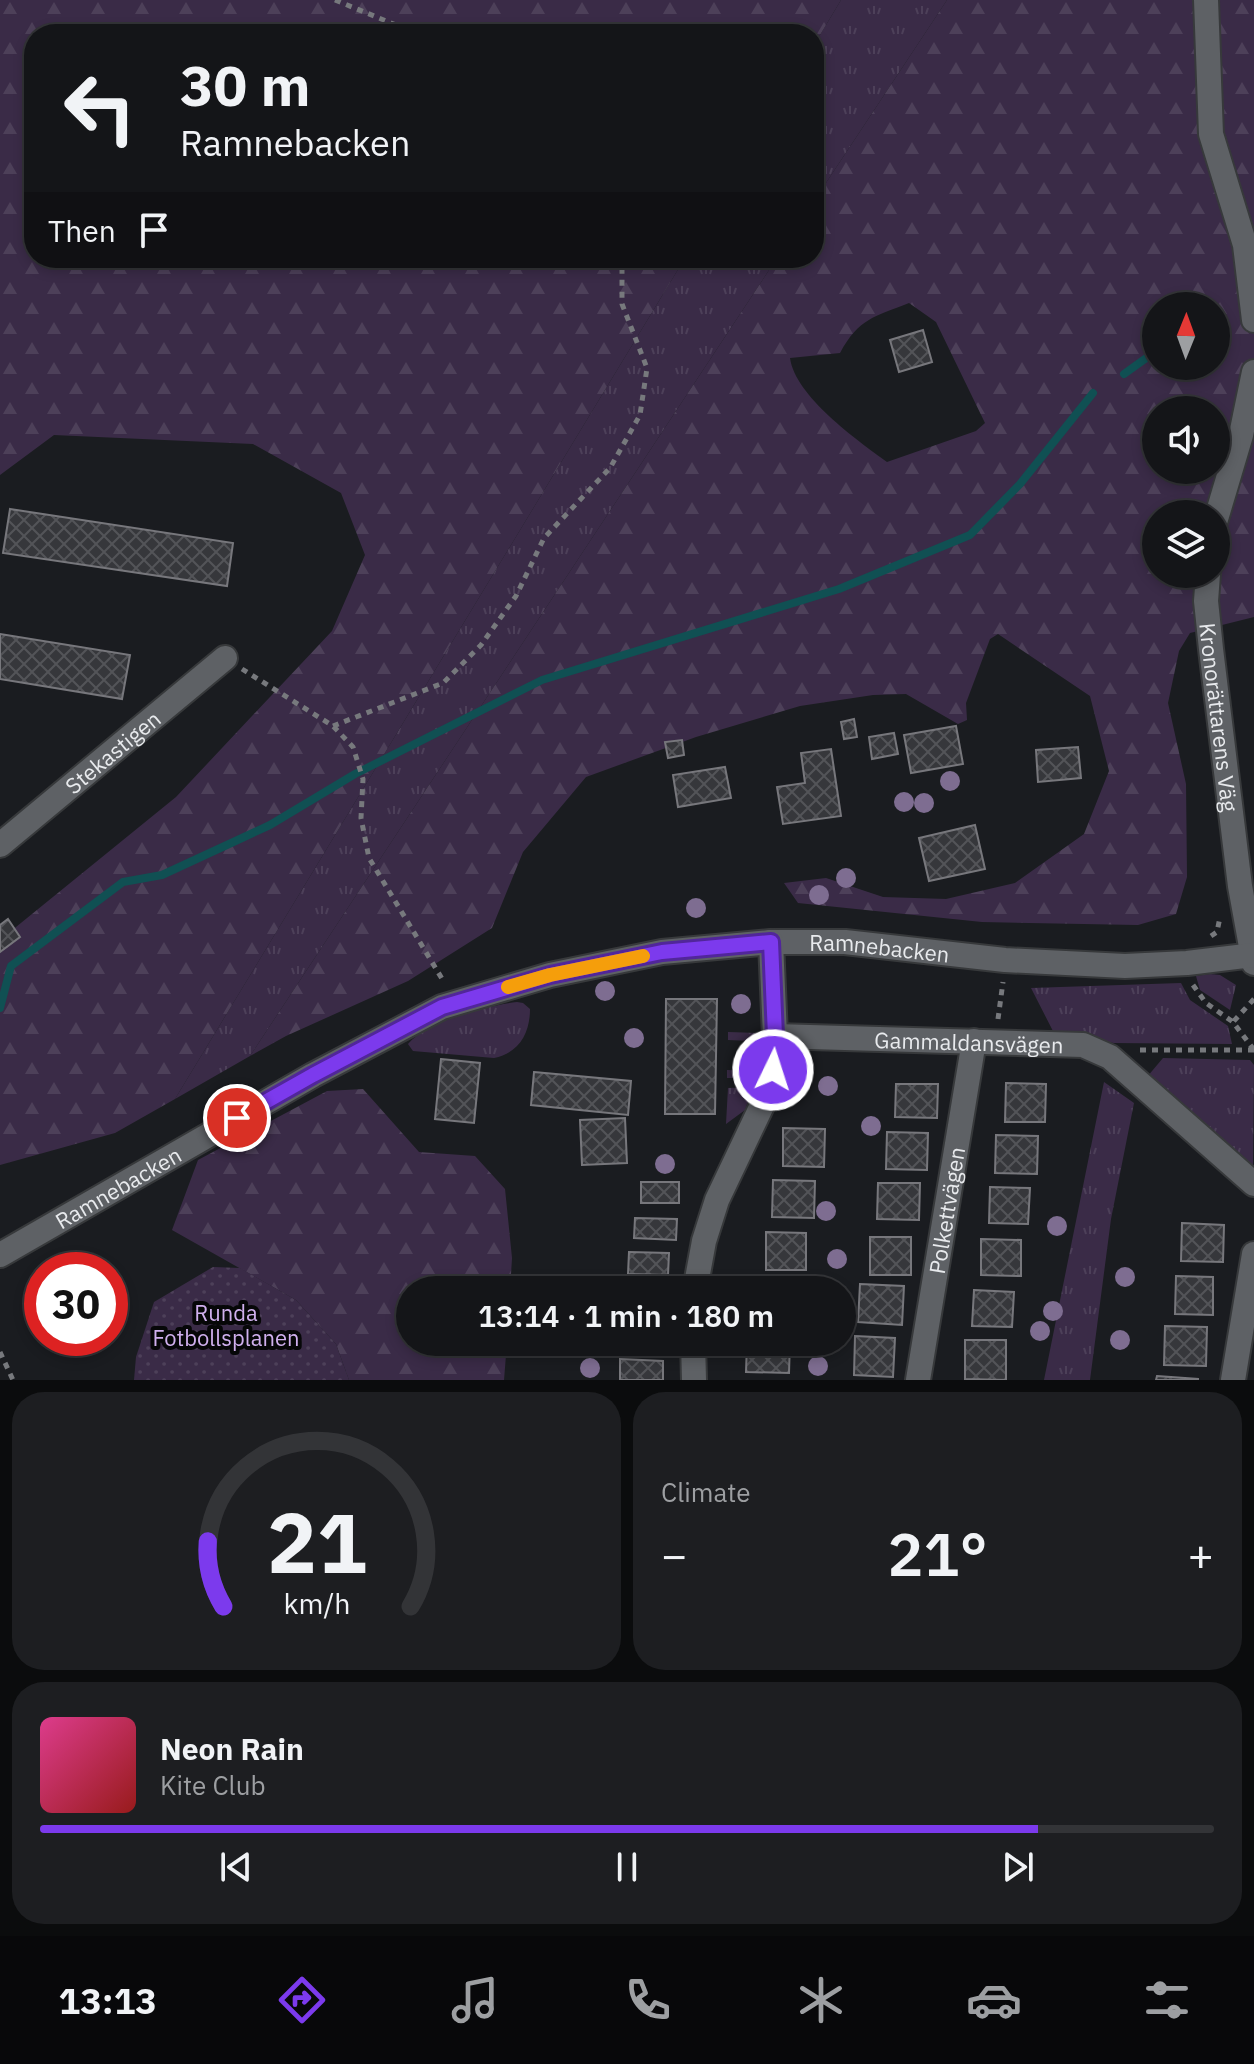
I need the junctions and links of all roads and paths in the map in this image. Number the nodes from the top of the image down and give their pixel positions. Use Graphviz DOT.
graph roads {
  1 [pos="335,0"];
  2 [pos="1206,0"];
  3 [pos="394,24"];
  4 [pos="622,268"];
  5 [pos="1254,320"];
  6 [pos="1254,372"];
  7 [pos="1222,500"];
  8 [pos="1207,588"];
  9 [pos="225,658"];
  10 [pos="333,726"];
  11 [pos="0,845"];
  12 [pos="1241,890"];
  13 [pos="1204,940"];
  14 [pos="771,942"];
  15 [pos="1253,958"];
  16 [pos="1004,975"];
  17 [pos="1190,979"];
  18 [pos="447,986"];
  19 [pos="1254,999"];
  20 [pos="999,1010"];
  21 [pos="1233,1022"];
  22 [pos="775,1036"];
  23 [pos="974,1041"];
  24 [pos="1131,1050"];
  25 [pos="1254,1050"];
  26 [pos="1254,1184"];
  27 [pos="1254,1254"];
  28 [pos="0,1255"];
  29 [pos="698,1276"];
  30 [pos="0,1352"];
  31 [pos="693,1356"];
  32 [pos="13,1380"];
  33 [pos="694,1380"];
  34 [pos="918,1380"];
  35 [pos="1233,1380"];
  1 -- 3 [label="path"];
  2 -- 5 [label="street"];
  4 -- 10 [label="path"];
  6 -- 7 [label="street"];
  8 -- 12 [label="street, Kronorättarens Väg"];
  9 -- 10 [label="path"];
  9 -- 11 [label="street, Stekastigen"];
  10 -- 18 [label="path"];
  12 -- 13 [label="path"];
  12 -- 15 [label="street, Kronorättarens Väg"];
  14 -- 15 [label="street, Ramnebacken"];
  14 -- 22 [label="street"];
  14 -- 28 [label="street, Ramnebacken"];
  16 -- 20 [label="path"];
  17 -- 21 [label="path"];
  19 -- 21 [label="path"];
  21 -- 25 [label="path"];
  22 -- 23 [label="street, Gammaldansvägen"];
  22 -- 29 [label="street"];
  23 -- 26 [label="street, Gammaldansvägen"];
  23 -- 34 [label="street, Polkettvägen"];
  24 -- 25 [label="path"];
  27 -- 35 [label="street"];
  30 -- 32 [label="path"];
  31 -- 33 [label="street"];
}
